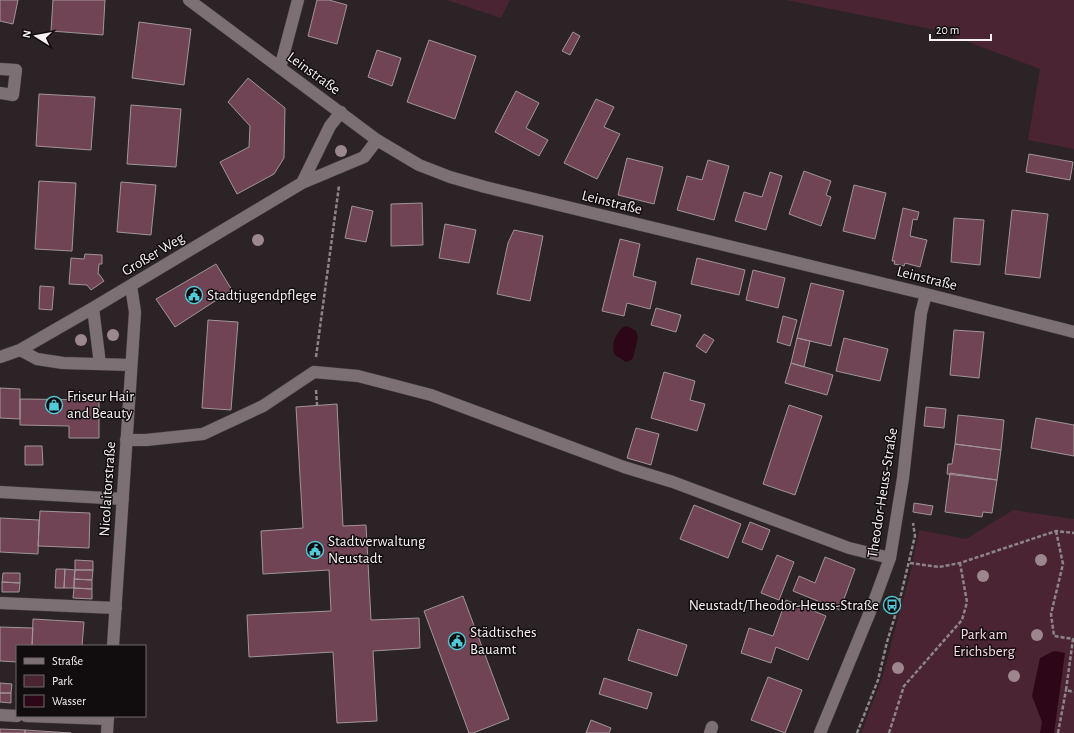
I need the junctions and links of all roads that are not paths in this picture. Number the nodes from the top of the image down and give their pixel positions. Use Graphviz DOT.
graph roads {
  1 [pos="189,0"];
  2 [pos="298,0"];
  3 [pos="280,68"];
  4 [pos="0,69"];
  5 [pos="0,93"];
  6 [pos="341,112"];
  7 [pos="377,140"];
  8 [pos="302,183"];
  9 [pos="131,286"];
  10 [pos="926,294"];
  11 [pos="93,308"];
  12 [pos="1074,332"];
  13 [pos="20,350"];
  14 [pos="0,357"];
  15 [pos="100,364"];
  16 [pos="131,365"];
  17 [pos="126,440"];
  18 [pos="0,492"];
  19 [pos="123,499"];
  20 [pos="890,558"];
  21 [pos="0,603"];
  22 [pos="116,608"];
  23 [pos="113,645"];
  24 [pos="0,715"];
  25 [pos="16,716"];
  26 [pos="108,717"];
  27 [pos="107,733"];
  28 [pos="820,733"];
  1 -- 3 [label="street, Leinstraße"];
  2 -- 3 [label="street"];
  3 -- 6 [label="street, Leinstraße"];
  4 -- 5 [label="street"];
  6 -- 7 [label="street, Leinstraße"];
  6 -- 8 [label="street"];
  7 -- 8 [label="street, Großer Weg"];
  7 -- 10 [label="street, Leinstraße"];
  8 -- 9 [label="street, Großer Weg"];
  9 -- 11 [label="street, Großer Weg"];
  9 -- 16 [label="street, Nicolaitorstraße"];
  10 -- 12 [label="street, Leinstraße"];
  10 -- 20 [label="street, Theodor-Heuss-Straße"];
  11 -- 13 [label="street, Großer Weg"];
  11 -- 15 [label="street"];
  13 -- 14 [label="street, Großer Weg"];
  13 -- 15 [label="street"];
  15 -- 16 [label="street"];
  16 -- 17 [label="street, Nicolaitorstraße"];
  17 -- 19 [label="street, Nicolaitorstraße"];
  17 -- 20 [label="street"];
  18 -- 19 [label="street"];
  19 -- 22 [label="street, Nicolaitorstraße"];
  20 -- 28 [label="street, Theodor-Heuss-Straße"];
  21 -- 22 [label="street"];
  22 -- 23 [label="street, Nicolaitorstraße"];
  24 -- 25 [label="street"];
  26 -- 27 [label="street"];
}
